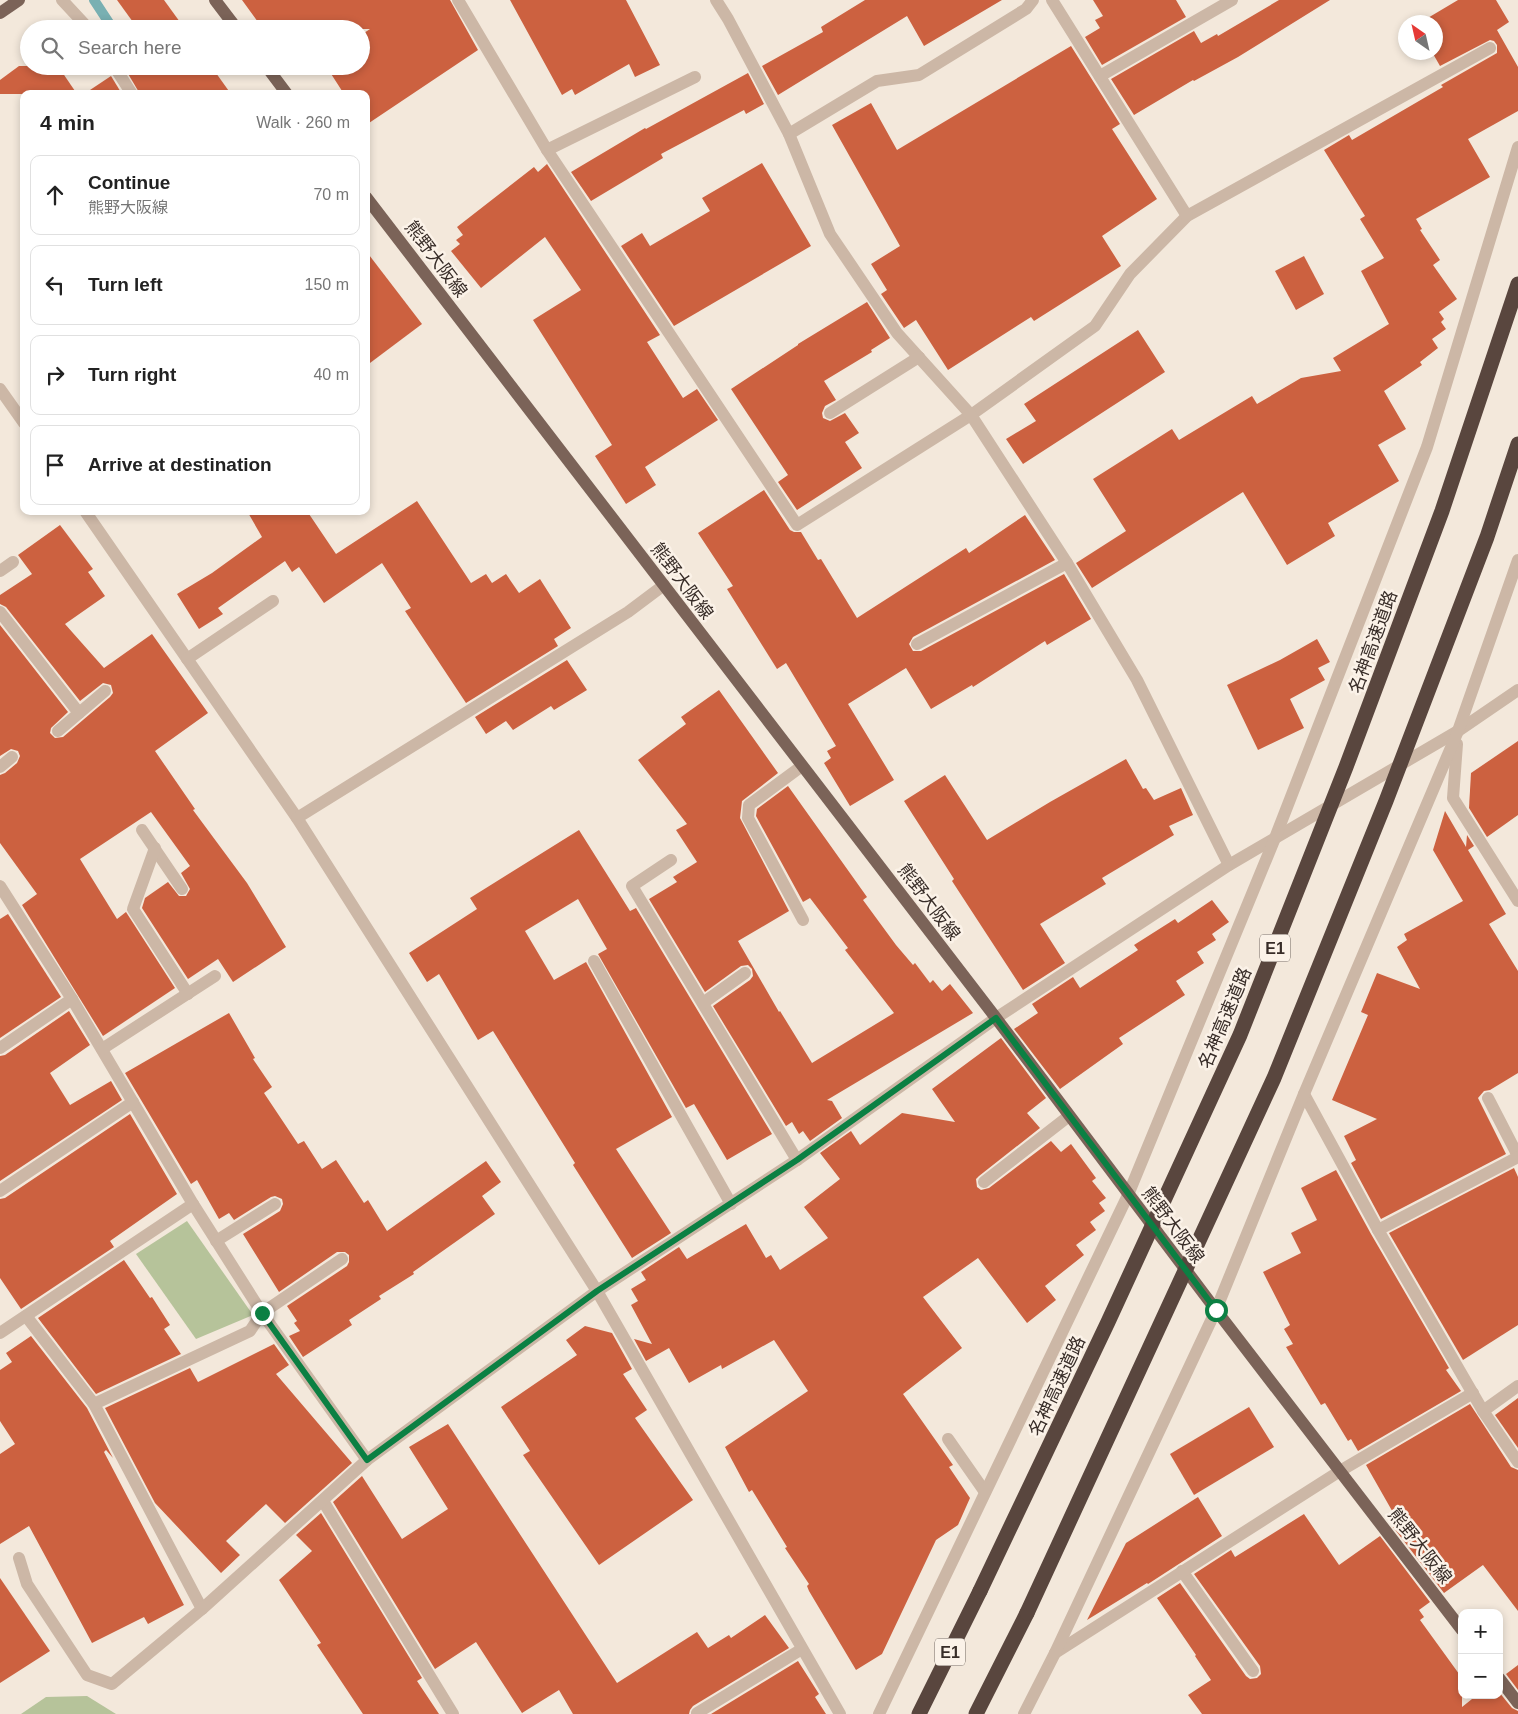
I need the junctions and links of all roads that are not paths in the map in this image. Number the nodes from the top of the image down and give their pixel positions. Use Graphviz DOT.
graph roads {
  1 [pos="19,0"];
  2 [pos="62,0"];
  3 [pos="215,0"];
  4 [pos="458,0"];
  5 [pos="716,0"];
  6 [pos="1033,0"];
  7 [pos="1052,0"];
  8 [pos="1232,0"];
  9 [pos="0,13"];
  10 [pos="81,20"];
  11 [pos="230,20"];
  12 [pos="1490,48"];
  13 [pos="120,75"];
  14 [pos="273,75"];
  15 [pos="1100,76"];
  16 [pos="695,77"];
  17 [pos="129,90"];
  18 [pos="284,90"];
  19 [pos="789,134"];
  20 [pos="1518,147"];
  21 [pos="547,150"];
  22 [pos="370,202"];
  23 [pos="1187,216"];
  24 [pos="1518,284"];
  25 [pos="918,357"];
  26 [pos="0,389"];
  27 [pos="830,413"];
  28 [pos="971,415"];
  29 [pos="20,417"];
  30 [pos="1518,444"];
  31 [pos="88,515"];
  32 [pos="1518,560"];
  33 [pos="13,562"];
  34 [pos="1067,564"];
  35 [pos="0,571"];
  36 [pos="664,585"];
  37 [pos="273,601"];
  38 [pos="0,612"];
  39 [pos="917,644"];
  40 [pos="187,659"];
  41 [pos="1518,690"];
  42 [pos="105,691"];
  43 [pos="79,713"];
  44 [pos="58,731"];
  45 [pos="1458,731"];
  46 [pos="12,757"];
  47 [pos="802,766"];
  48 [pos="0,767"];
  49 [pos="297,818"];
  50 [pos="142,830"];
  51 [pos="1276,838"];
  52 [pos="155,848"];
  53 [pos="671,860"];
  54 [pos="1229,865"];
  55 [pos="182,889"];
  56 [pos="2,895"];
  57 [pos="1518,901"];
  58 [pos="803,920"];
  59 [pos="594,961"];
  60 [pos="746,973"];
  61 [pos="215,976"];
  62 [pos="188,994"];
  63 [pos="72,999"];
  64 [pos="703,1003"];
  65 [pos="996,1018"];
  66 [pos="0,1048"];
  67 [pos="102,1049"];
  68 [pos="1304,1094"];
  69 [pos="1488,1098"];
  70 [pos="133,1102"];
  71 [pos="1069,1116"];
  72 [pos="1518,1156"];
  73 [pos="797,1160"];
  74 [pos="984,1182"];
  75 [pos="0,1191"];
  76 [pos="1128,1195"];
  77 [pos="193,1204"];
  78 [pos="275,1204"];
  79 [pos="731,1204"];
  80 [pos="1378,1230"];
  81 [pos="216,1241"];
  82 [pos="342,1259"];
  83 [pos="597,1291"];
  84 [pos="1216,1310"];
  85 [pos="262,1313"];
  86 [pos="26,1316"];
  87 [pos="0,1333"];
  88 [pos="1518,1386"];
  89 [pos="1473,1393"];
  90 [pos="94,1404"];
  91 [pos="1483,1411"];
  92 [pos="948,1440"];
  93 [pos="367,1460"];
  94 [pos="1518,1462"];
  95 [pos="1340,1471"];
  96 [pos="985,1492"];
  97 [pos="323,1501"];
  98 [pos="19,1558"];
  99 [pos="1182,1571"];
  100 [pos="202,1610"];
  101 [pos="1458,1625"];
  102 [pos="802,1649"];
  103 [pos="1055,1653"];
  104 [pos="1253,1671"];
  105 [pos="1503,1683"];
  106 [pos="1518,1703"];
  107 [pos="697,1713"];
  108 [pos="454,1714"];
  109 [pos="840,1714"];
  110 [pos="879,1714"];
  111 [pos="918,1714"];
  112 [pos="976,1714"];
  113 [pos="1024,1714"];
  1 -- 9 [label="main road"];
  2 -- 10 [label="street"];
  3 -- 11 [label="main road"];
  4 -- 21 [label="street"];
  5 -- 19 [label="street"];
  6 -- 19 [label="street"];
  7 -- 15 [label="street"];
  8 -- 15 [label="street"];
  12 -- 23 [label="street"];
  13 -- 17 [label="street"];
  14 -- 18 [label="main road"];
  15 -- 23 [label="street"];
  16 -- 21 [label="street"];
  19 -- 25 [label="street"];
  20 -- 51 [label="street"];
  21 -- 28 [label="street"];
  22 -- 36 [label="main road, 熊野大阪線"];
  23 -- 28 [label="street"];
  24 -- 111 [label="highway, 名神高速道路 / E1, bridge"];
  25 -- 27 [label="street"];
  25 -- 28 [label="street"];
  26 -- 29 [label="street"];
  28 -- 34 [label="street"];
  30 -- 112 [label="highway, bridge"];
  31 -- 40 [label="street"];
  32 -- 45 [label="street"];
  33 -- 35 [label="street"];
  34 -- 39 [label="street"];
  34 -- 54 [label="street"];
  36 -- 47 [label="main road, 熊野大阪線"];
  36 -- 49 [label="street"];
  37 -- 40 [label="street"];
  38 -- 43 [label="street"];
  40 -- 49 [label="street"];
  41 -- 45 [label="street"];
  42 -- 43 [label="street"];
  43 -- 44 [label="street"];
  45 -- 51 [label="street"];
  45 -- 57 [label="street"];
  45 -- 68 [label="street"];
  46 -- 48 [label="street"];
  47 -- 58 [label="street"];
  47 -- 65 [label="main road, 熊野大阪線"];
  49 -- 83 [label="street"];
  50 -- 52 [label="street"];
  51 -- 54 [label="street"];
  51 -- 76 [label="street"];
  52 -- 55 [label="street"];
  52 -- 62 [label="street"];
  53 -- 64 [label="street"];
  54 -- 65 [label="street"];
  56 -- 63 [label="street"];
  59 -- 79 [label="street"];
  60 -- 64 [label="street"];
  61 -- 62 [label="street"];
  62 -- 67 [label="street"];
  63 -- 66 [label="street"];
  63 -- 67 [label="street"];
  64 -- 73 [label="street"];
  65 -- 71 [label="main road, 熊野大阪線"];
  65 -- 73 [label="street"];
  67 -- 70 [label="street"];
  68 -- 80 [label="street"];
  68 -- 84 [label="street"];
  69 -- 72 [label="street"];
  70 -- 75 [label="street"];
  70 -- 77 [label="street"];
  71 -- 74 [label="street"];
  71 -- 76 [label="main road, 熊野大阪線"];
  72 -- 80 [label="street"];
  73 -- 79 [label="street"];
  76 -- 84 [label="main road, 熊野大阪線"];
  76 -- 96 [label="street"];
  77 -- 81 [label="street"];
  77 -- 86 [label="street"];
  78 -- 81 [label="street"];
  79 -- 83 [label="street"];
  80 -- 89 [label="street"];
  81 -- 85 [label="street"];
  82 -- 85 [label="street"];
  83 -- 93 [label="street"];
  83 -- 102 [label="street"];
  84 -- 95 [label="main road, 熊野大阪線"];
  84 -- 103 [label="street"];
  85 -- 90 [label="street"];
  85 -- 93 [label="street"];
  86 -- 87 [label="street"];
  86 -- 90 [label="street"];
  88 -- 91 [label="street"];
  89 -- 91 [label="street"];
  89 -- 95 [label="street"];
  90 -- 100 [label="street"];
  91 -- 94 [label="street"];
  92 -- 96 [label="street"];
  93 -- 97 [label="street"];
  95 -- 99 [label="street"];
  95 -- 101 [label="main road, 熊野大阪線"];
  96 -- 110 [label="street"];
  97 -- 100 [label="street"];
  97 -- 108 [label="street"];
  98 -- 100 [label="street"];
  99 -- 103 [label="street"];
  99 -- 104 [label="street"];
  102 -- 107 [label="street"];
  102 -- 109 [label="street"];
  103 -- 113 [label="street"];
  105 -- 106 [label="main road"];
}
